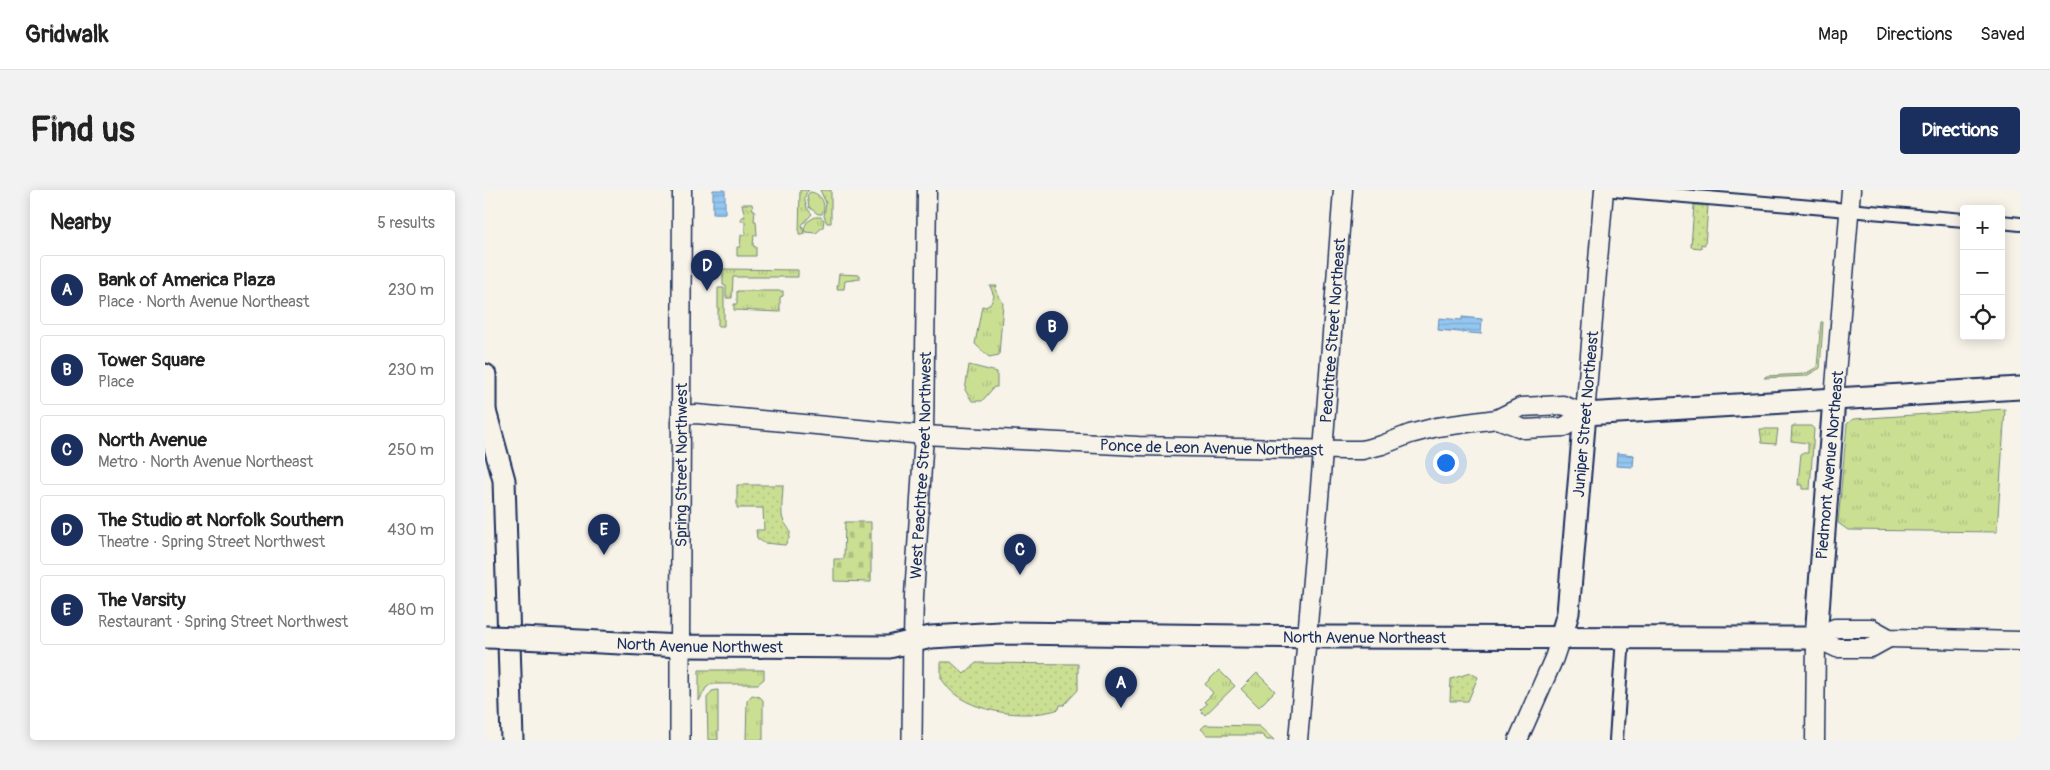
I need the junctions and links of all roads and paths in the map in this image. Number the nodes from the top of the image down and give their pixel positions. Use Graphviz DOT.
graph roads {
  1 [pos="682,190"];
  2 [pos="927,190"];
  3 [pos="1343,190"];
  4 [pos="1604,190"];
  5 [pos="1614,190"];
  6 [pos="1851,190"];
  7 [pos="1850,211"];
  8 [pos="1960,220"];
  9 [pos="2005,222"];
  10 [pos="2020,224"];
  11 [pos="485,375"];
  12 [pos="2020,388"];
  13 [pos="1834,399"];
  14 [pos="485,411"];
  15 [pos="1585,414"];
  16 [pos="485,415"];
  17 [pos="681,415"];
  18 [pos="924,435"];
  19 [pos="1323,449"];
  20 [pos="1306,636"];
  21 [pos="485,637"];
  22 [pos="1561,637"];
  23 [pos="1623,637"];
  24 [pos="1816,638"];
  25 [pos="913,640"];
  26 [pos="2020,641"];
  27 [pos="680,646"];
  28 [pos="512,740"];
  29 [pos="680,740"];
  30 [pos="912,740"];
  31 [pos="1298,740"];
  32 [pos="1518,740"];
  33 [pos="1616,740"];
  34 [pos="1815,740"];
  1 -- 17 [label="main road, Spring Street Northwest"];
  2 -- 18 [label="main road, West Peachtree Street Northwest"];
  3 -- 19 [label="main road, Peachtree Street Northeast"];
  4 -- 15 [label="main road, Juniper Street Northeast"];
  5 -- 7 [label="street"];
  6 -- 7 [label="main road, Piedmont Avenue Northeast"];
  7 -- 8 [label="street"];
  7 -- 13 [label="main road, Piedmont Avenue Northeast"];
  9 -- 10 [label="street"];
  11 -- 14 [label="highway"];
  12 -- 13 [label="highway, Ponce de Leon Avenue Northeast"];
  13 -- 15 [label="highway, Ponce de Leon Avenue Northeast"];
  13 -- 24 [label="highway, Piedmont Avenue Northeast"];
  14 -- 16 [label="highway"];
  14 -- 28 [label="highway"];
  15 -- 19 [label="main road, Ponce de Leon Avenue Northeast"];
  15 -- 22 [label="highway, Juniper Street Northeast"];
  17 -- 18 [label="main road, Ponce de Leon Avenue Northeast"];
  17 -- 27 [label="main road, Spring Street Northwest"];
  18 -- 19 [label="main road, Ponce de Leon Avenue Northeast"];
  18 -- 25 [label="main road, West Peachtree Street Northwest"];
  19 -- 20 [label="main road, Peachtree Street Northeast"];
  20 -- 22 [label="highway, North Avenue Northeast"];
  20 -- 25 [label="highway, North Avenue Northeast"];
  20 -- 31 [label="main road, Peachtree Street Northeast"];
  21 -- 27 [label="highway, North Avenue Northwest, bridge"];
  22 -- 23 [label="highway, North Avenue Northeast"];
  22 -- 32 [label="main road"];
  23 -- 24 [label="highway, North Avenue Northeast"];
  23 -- 33 [label="street"];
  24 -- 26 [label="main road, North Avenue Northeast"];
  24 -- 34 [label="main road, Piedmont Avenue Northeast"];
  25 -- 27 [label="highway, North Avenue Northwest"];
  25 -- 30 [label="main road, West Peachtree Street Northwest"];
  27 -- 29 [label="main road, Spring Street Northwest"];
}
